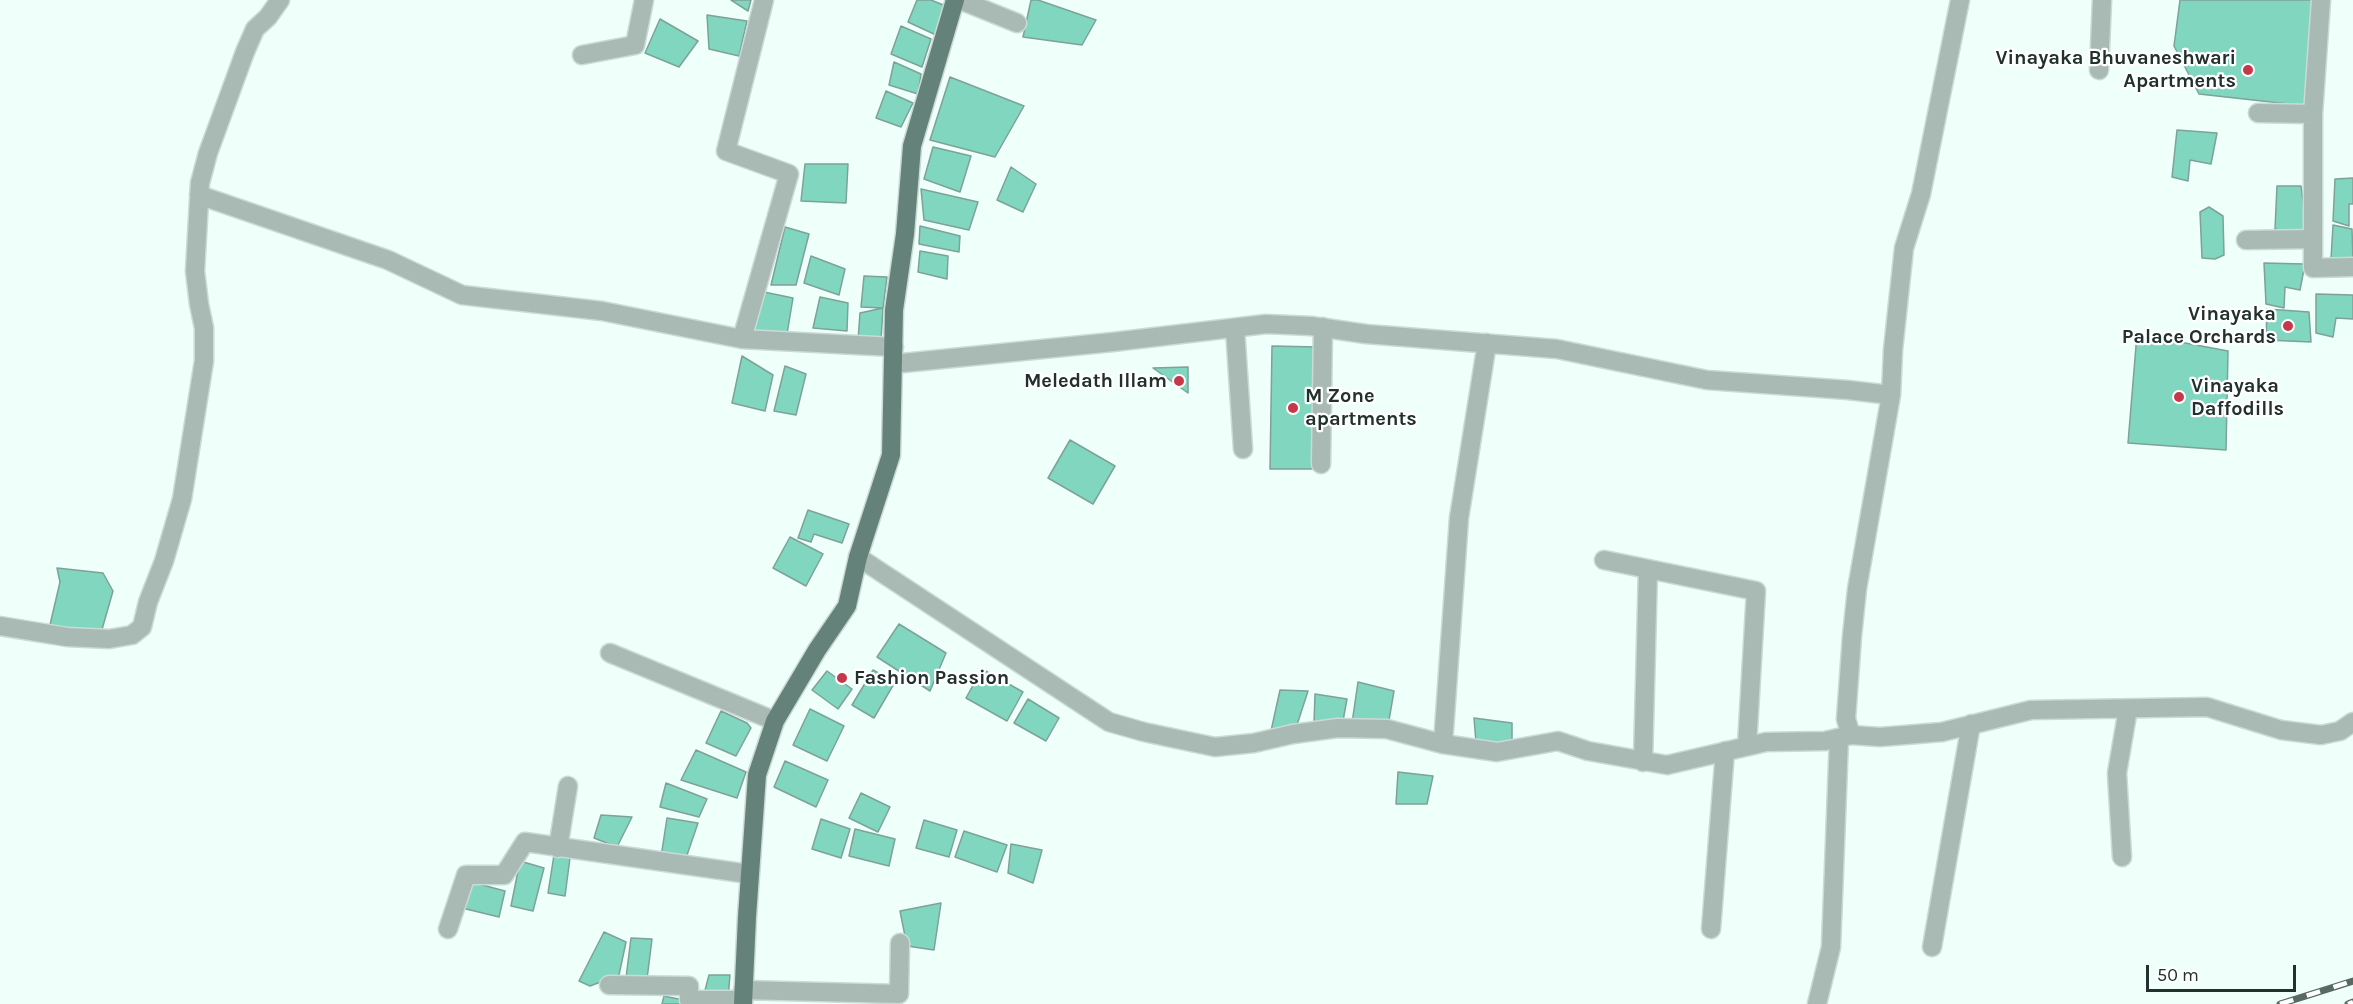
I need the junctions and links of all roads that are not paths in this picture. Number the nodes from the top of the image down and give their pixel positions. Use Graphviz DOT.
graph roads {
  1 [pos="280,0"];
  2 [pos="644,0"];
  3 [pos="764,0"];
  4 [pos="955,0"];
  5 [pos="960,0"];
  6 [pos="1960,0"];
  7 [pos="2102,0"];
  8 [pos="2321,0"];
  9 [pos="1017,23"];
  10 [pos="582,55"];
  11 [pos="2099,70"];
  12 [pos="2258,113"];
  13 [pos="2313,114"];
  14 [pos="199,195"];
  15 [pos="2313,239"];
  16 [pos="2246,240"];
  17 [pos="2353,267"];
  18 [pos="1323,327"];
  19 [pos="1234,328"];
  20 [pos="742,339"];
  21 [pos="1487,343"];
  22 [pos="894,356"];
  23 [pos="1891,395"];
  24 [pos="1243,450"];
  25 [pos="1321,464"];
  26 [pos="858,556"];
  27 [pos="1605,560"];
  28 [pos="1648,569"];
  29 [pos="0,626"];
  30 [pos="610,653"];
  31 [pos="2128,708"];
  32 [pos="775,721"];
  33 [pos="2353,722"];
  34 [pos="1971,724"];
  35 [pos="1845,736"];
  36 [pos="1443,744"];
  37 [pos="1747,746"];
  38 [pos="1725,751"];
  39 [pos="1643,762"];
  40 [pos="568,786"];
  41 [pos="558,848"];
  42 [pos="2122,857"];
  43 [pos="749,874"];
  44 [pos="448,929"];
  45 [pos="1711,929"];
  46 [pos="900,943"];
  47 [pos="1932,947"];
  48 [pos="609,985"];
  49 [pos="743,998"];
  50 [pos="1817,1004"];
  1 -- 14 [label="street"];
  2 -- 10 [label="street"];
  3 -- 20 [label="street"];
  4 -- 22 [label="main road"];
  5 -- 9 [label="street"];
  6 -- 23 [label="street"];
  7 -- 11 [label="street"];
  8 -- 13 [label="street"];
  12 -- 13 [label="street"];
  13 -- 15 [label="street"];
  14 -- 20 [label="street"];
  14 -- 29 [label="street"];
  15 -- 16 [label="street"];
  15 -- 17 [label="street"];
  18 -- 19 [label="street"];
  18 -- 21 [label="street"];
  18 -- 25 [label="street"];
  19 -- 22 [label="street"];
  19 -- 24 [label="street"];
  20 -- 22 [label="street"];
  21 -- 23 [label="street"];
  21 -- 36 [label="street"];
  22 -- 26 [label="main road"];
  23 -- 35 [label="street"];
  26 -- 32 [label="main road"];
  26 -- 36 [label="street"];
  27 -- 28 [label="street"];
  28 -- 37 [label="street"];
  28 -- 39 [label="street"];
  30 -- 32 [label="street"];
  31 -- 33 [label="street"];
  31 -- 34 [label="street"];
  31 -- 42 [label="street"];
  32 -- 43 [label="main road"];
  34 -- 35 [label="street"];
  34 -- 47 [label="street"];
  35 -- 37 [label="street"];
  35 -- 50 [label="street"];
  36 -- 39 [label="street"];
  37 -- 38 [label="street"];
  38 -- 39 [label="street"];
  38 -- 45 [label="street"];
  40 -- 41 [label="street"];
  41 -- 43 [label="street"];
  41 -- 44 [label="street"];
  43 -- 49 [label="main road"];
  46 -- 49 [label="street"];
  48 -- 49 [label="street"];
}
